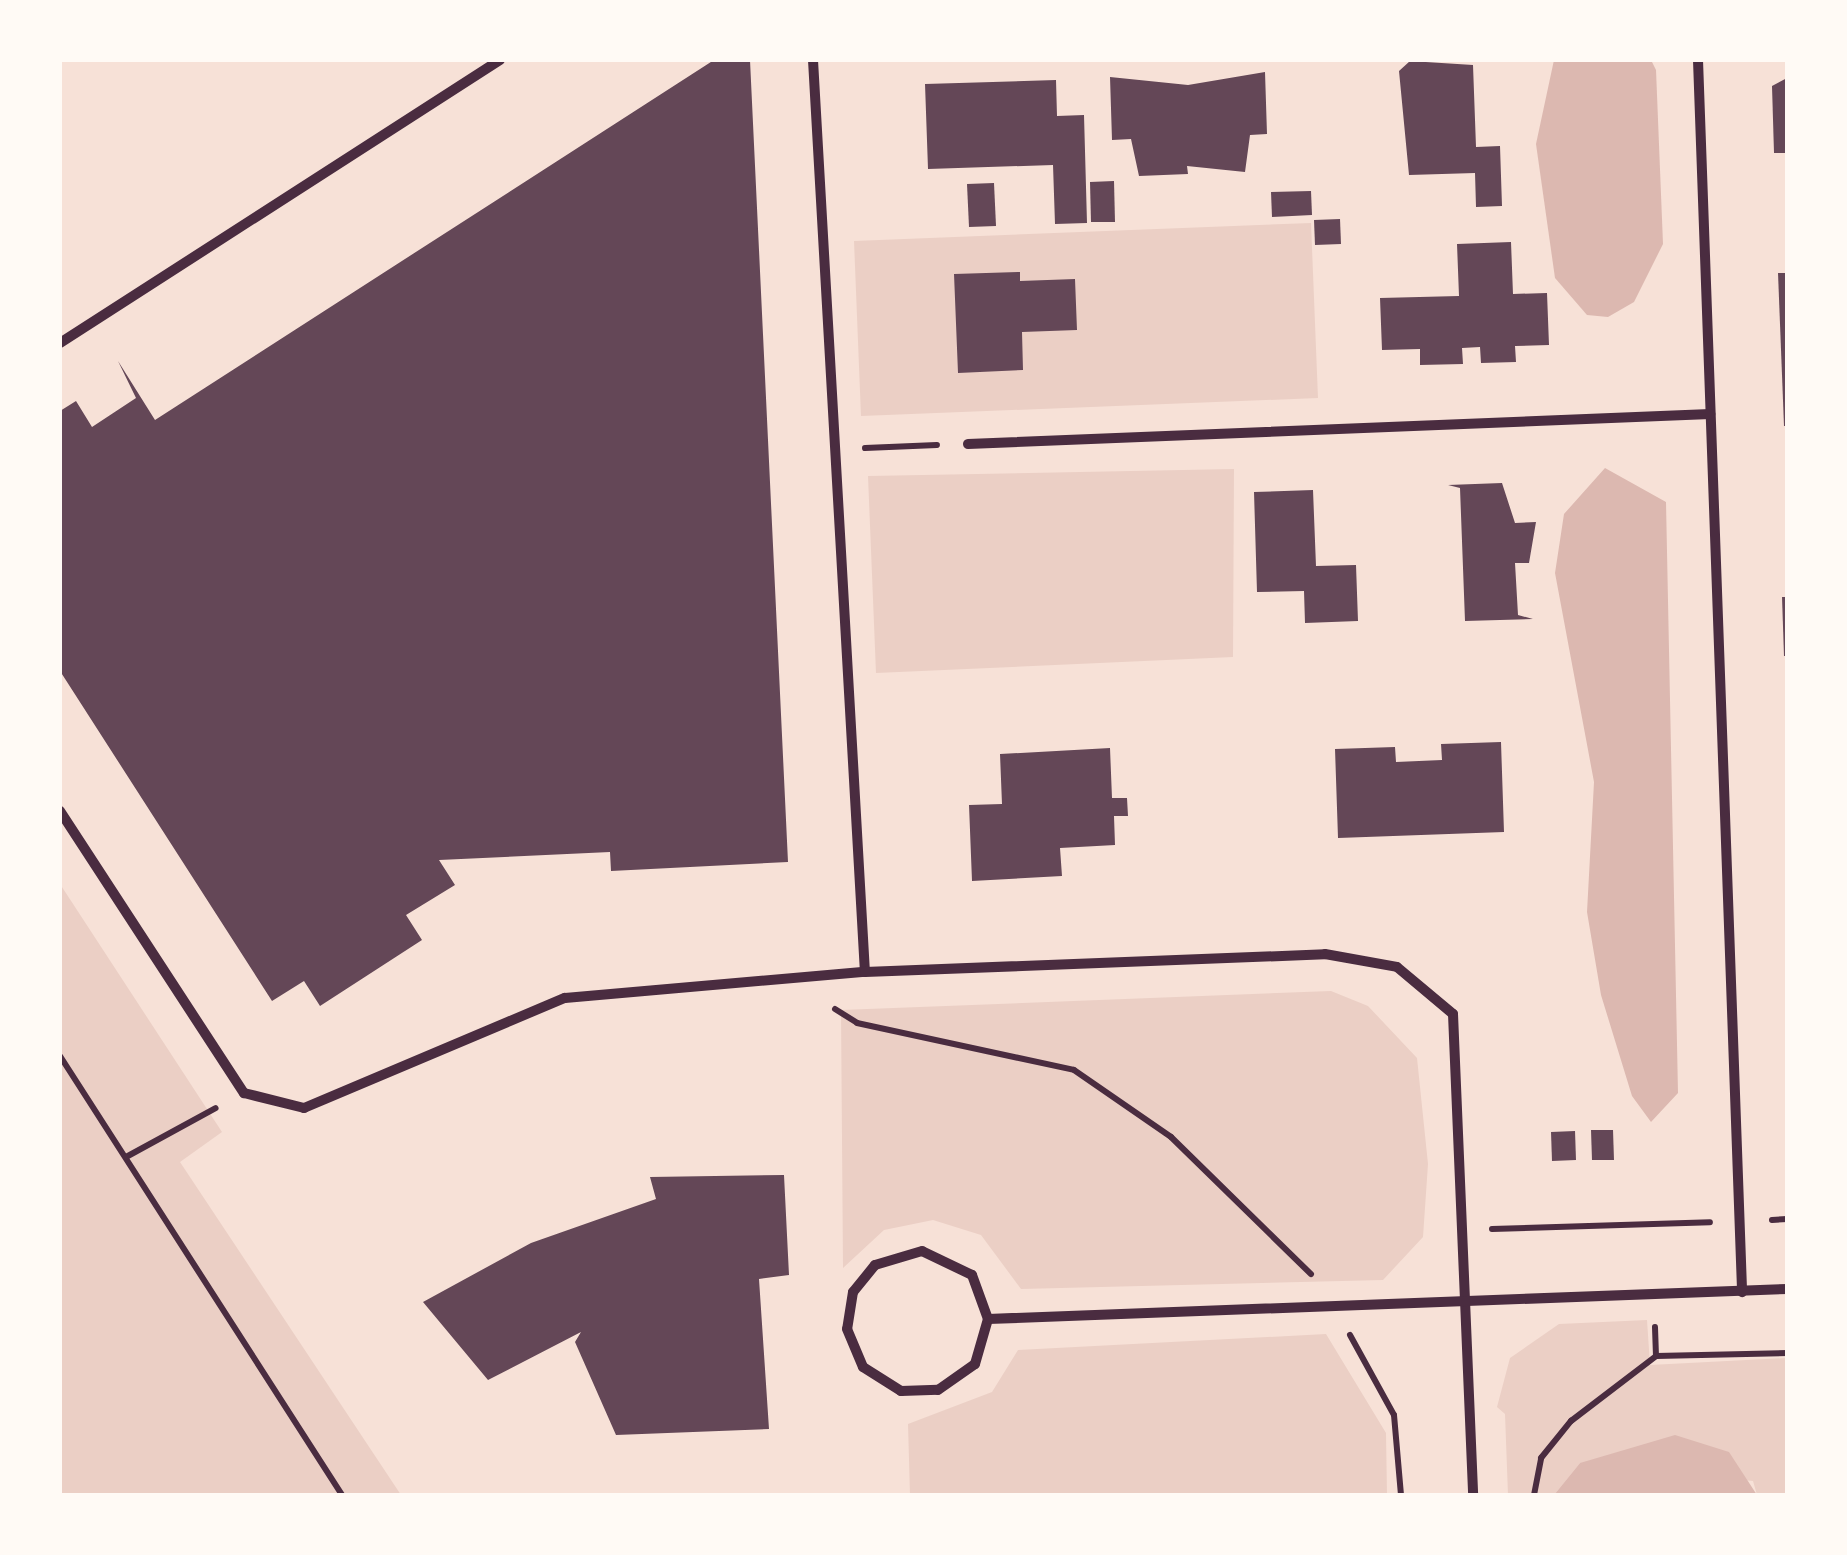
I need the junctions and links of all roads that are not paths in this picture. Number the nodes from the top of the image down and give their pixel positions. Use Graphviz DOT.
graph roads {
  1 [pos="500,60"];
  2 [pos="813,60"];
  3 [pos="1698,60"];
  4 [pos="60,343"];
  5 [pos="1710,414"];
  6 [pos="968,444"];
  7 [pos="60,812"];
  8 [pos="864,972"];
  9 [pos="1787,1289"];
  10 [pos="1742,1292"];
  11 [pos="1465,1303"];
  12 [pos="988,1319"];
  13 [pos="1473,1495"];
  1 -- 4 [label="street"];
  2 -- 8 [label="street"];
  3 -- 5 [label="street"];
  5 -- 6 [label="street"];
  5 -- 10 [label="street"];
  7 -- 8 [label="street"];
  8 -- 11 [label="street"];
  9 -- 10 [label="street"];
  10 -- 11 [label="street"];
  11 -- 12 [label="street"];
  11 -- 13 [label="street"];
  12 -- 12 [label="street"];
}
